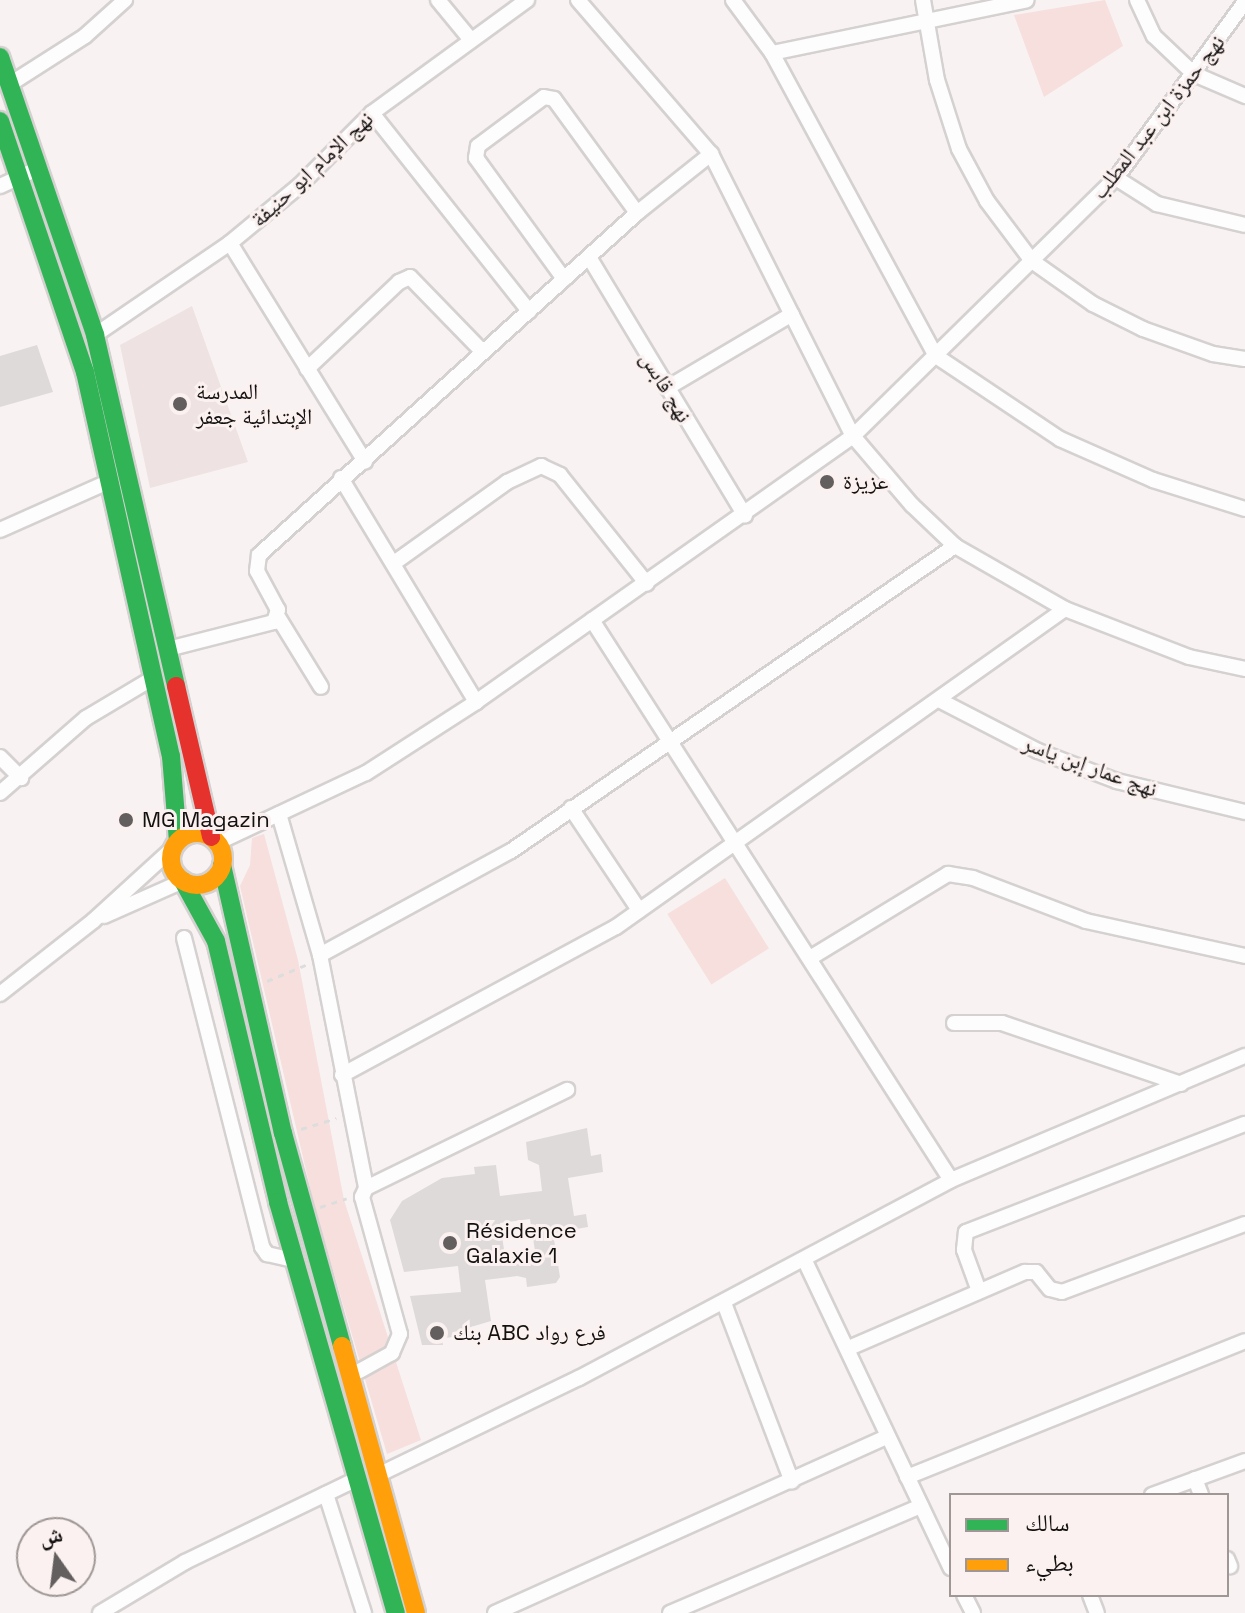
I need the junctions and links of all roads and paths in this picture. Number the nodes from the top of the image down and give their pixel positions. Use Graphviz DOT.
graph roads {
  1 [pos="125,0"];
  2 [pos="438,0"];
  3 [pos="527,0"];
  4 [pos="578,0"];
  5 [pos="733,0"];
  6 [pos="923,0"];
  7 [pos="1027,0"];
  8 [pos="1137,0"];
  9 [pos="1245,2"];
  10 [pos="924,23"];
  11 [pos="471,40"];
  12 [pos="772,53"];
  13 [pos="0,57"];
  14 [pos="1194,74"];
  15 [pos="10,84"];
  16 [pos="1245,96"];
  17 [pos="372,113"];
  18 [pos="0,121"];
  19 [pos="711,154"];
  20 [pos="39,168"];
  21 [pos="20,178"];
  22 [pos="1116,178"];
  23 [pos="0,186"];
  24 [pos="637,213"];
  25 [pos="1245,225"];
  26 [pos="230,243"];
  27 [pos="589,257"];
  28 [pos="1032,261"];
  29 [pos="564,279"];
  30 [pos="529,311"];
  31 [pos="792,314"];
  32 [pos="95,335"];
  33 [pos="483,352"];
  34 [pos="936,356"];
  35 [pos="1245,359"];
  36 [pos="307,369"];
  37 [pos="667,388"];
  38 [pos="853,436"];
  39 [pos="365,462"];
  40 [pos="341,478"];
  41 [pos="110,481"];
  42 [pos="1245,509"];
  43 [pos="745,516"];
  44 [pos="0,530"];
  45 [pos="955,546"];
  46 [pos="394,563"];
  47 [pos="647,584"];
  48 [pos="1065,609"];
  49 [pos="278,617"];
  50 [pos="592,620"];
  51 [pos="168,649"];
  52 [pos="1245,669"];
  53 [pos="153,678"];
  54 [pos="321,687"];
  55 [pos="941,701"];
  56 [pos="476,702"];
  57 [pos="667,744"];
  58 [pos="0,757"];
  59 [pos="21,778"];
  60 [pos="0,793"];
  61 [pos="571,808"];
  62 [pos="1245,812"];
  63 [pos="279,814"];
  64 [pos="214,840"];
  65 [pos="176,844"];
  66 [pos="735,844"];
  67 [pos="222,865"];
  68 [pos="183,881"];
  69 [pos="639,910"];
  70 [pos="93,921"];
  71 [pos="184,938"];
  72 [pos="1245,956"];
  73 [pos="319,958"];
  74 [pos="810,958"];
  75 [pos="248,989"];
  76 [pos="0,994"];
  77 [pos="954,1023"];
  78 [pos="1245,1056"];
  79 [pos="342,1075"];
  80 [pos="1181,1084"];
  81 [pos="567,1090"];
  82 [pos="352,1116"];
  83 [pos="1245,1124"];
  84 [pos="283,1133"];
  85 [pos="951,1180"];
  86 [pos="364,1193"];
  87 [pos="305,1213"];
  88 [pos="1245,1224"];
  89 [pos="294,1260"];
  90 [pos="805,1261"];
  91 [pos="979,1291"];
  92 [pos="724,1303"];
  93 [pos="1245,1341"];
  94 [pos="849,1348"];
  95 [pos="360,1371"];
  96 [pos="887,1437"];
  97 [pos="1245,1461"];
  98 [pos="378,1475"];
  99 [pos="907,1477"];
  100 [pos="357,1479"];
  101 [pos="1195,1479"];
  102 [pos="792,1482"];
  103 [pos="1157,1493"];
  104 [pos="1200,1493"];
  105 [pos="326,1494"];
  106 [pos="921,1506"];
  107 [pos="393,1530"];
  108 [pos="374,1536"];
  109 [pos="949,1564"];
  110 [pos="100,1613"];
  111 [pos="364,1613"];
  112 [pos="396,1613"];
  113 [pos="416,1613"];
  114 [pos="495,1613"];
  115 [pos="670,1613"];
  1 -- 15 [label="street"];
  2 -- 11 [label="street"];
  3 -- 11 [label="street, نهج الإمام ابو حنيفة"];
  4 -- 19 [label="street"];
  5 -- 12 [label="street"];
  6 -- 10 [label="street"];
  7 -- 10 [label="street"];
  8 -- 14 [label="street"];
  9 -- 14 [label="street, نهج حمزة ابن عبد المطلب"];
  10 -- 12 [label="street"];
  10 -- 28 [label="street"];
  11 -- 17 [label="street, نهج الإمام ابو حنيفة"];
  12 -- 34 [label="street"];
  13 -- 15 [label="street"];
  14 -- 16 [label="street"];
  14 -- 22 [label="street, نهج حمزة ابن عبد المطلب"];
  15 -- 20 [label="street"];
  17 -- 26 [label="street, نهج الإمام ابو حنيفة"];
  17 -- 30 [label="street"];
  18 -- 21 [label="street"];
  19 -- 24 [label="street"];
  19 -- 31 [label="street"];
  20 -- 21 [label="street"];
  20 -- 32 [label="street"];
  21 -- 23 [label="street"];
  21 -- 41 [label="street"];
  22 -- 25 [label="street"];
  22 -- 28 [label="street, نهج حمزة ابن عبد المطلب"];
  24 -- 27 [label="street"];
  24 -- 29 [label="street"];
  26 -- 32 [label="street, نهج الإمام ابو حنيفة"];
  26 -- 36 [label="street"];
  27 -- 29 [label="street"];
  27 -- 37 [label="street, نهج قابس"];
  28 -- 34 [label="street, نهج حمزة ابن عبد المطلب"];
  28 -- 35 [label="street"];
  29 -- 30 [label="street"];
  30 -- 33 [label="street"];
  31 -- 37 [label="street"];
  31 -- 38 [label="street"];
  32 -- 51 [label="street"];
  33 -- 36 [label="street"];
  33 -- 39 [label="street"];
  34 -- 38 [label="street, نهج حمزة ابن عبد المطلب"];
  34 -- 42 [label="street"];
  36 -- 39 [label="street"];
  37 -- 43 [label="street, نهج قابس"];
  38 -- 43 [label="street, نهج حمزة ابن عبد المطلب"];
  38 -- 45 [label="street"];
  39 -- 40 [label="street"];
  40 -- 46 [label="street"];
  40 -- 49 [label="street"];
  41 -- 44 [label="street"];
  41 -- 53 [label="street"];
  43 -- 47 [label="street, نهج حمزة ابن عبد المطلب"];
  45 -- 48 [label="street"];
  45 -- 57 [label="street"];
  46 -- 47 [label="street"];
  46 -- 56 [label="street"];
  47 -- 50 [label="street, نهج حمزة ابن عبد المطلب"];
  48 -- 52 [label="street"];
  48 -- 55 [label="street"];
  49 -- 51 [label="street"];
  49 -- 54 [label="street"];
  50 -- 56 [label="street, نهج حمزة ابن عبد المطلب"];
  50 -- 57 [label="street"];
  51 -- 64 [label="street"];
  53 -- 59 [label="street"];
  53 -- 65 [label="street"];
  55 -- 62 [label="street, نهج عمار إبن ياسر"];
  55 -- 66 [label="street"];
  56 -- 63 [label="street, نهج حمزة ابن عبد المطلب"];
  57 -- 61 [label="street"];
  57 -- 66 [label="street"];
  58 -- 59 [label="street"];
  59 -- 60 [label="street"];
  61 -- 69 [label="street"];
  61 -- 73 [label="street"];
  63 -- 64 [label="street, نهج حمزة ابن عبد المطلب"];
  63 -- 73 [label="street"];
  64 -- 65 [label="street"];
  64 -- 67 [label="street"];
  65 -- 68 [label="street"];
  65 -- 70 [label="street"];
  66 -- 69 [label="street"];
  66 -- 74 [label="street"];
  67 -- 68 [label="street"];
  67 -- 75 [label="street"];
  68 -- 70 [label="street"];
  68 -- 89 [label="street"];
  69 -- 79 [label="street"];
  70 -- 76 [label="street"];
  71 -- 89 [label="street"];
  72 -- 74 [label="street"];
  73 -- 75 [label="path"];
  73 -- 79 [label="street"];
  74 -- 85 [label="street"];
  75 -- 84 [label="street"];
  77 -- 80 [label="street"];
  78 -- 80 [label="street"];
  79 -- 82 [label="street"];
  80 -- 85 [label="street"];
  81 -- 86 [label="street"];
  82 -- 84 [label="path"];
  82 -- 86 [label="street"];
  83 -- 91 [label="street"];
  84 -- 87 [label="street"];
  85 -- 90 [label="street"];
  86 -- 87 [label="path"];
  86 -- 95 [label="street"];
  87 -- 98 [label="street"];
  88 -- 91 [label="street"];
  89 -- 100 [label="street"];
  90 -- 92 [label="street"];
  90 -- 94 [label="street"];
  91 -- 94 [label="street"];
  92 -- 98 [label="street"];
  92 -- 102 [label="street"];
  93 -- 99 [label="street"];
  94 -- 96 [label="street"];
  96 -- 99 [label="street"];
  96 -- 102 [label="street"];
  97 -- 101 [label="street"];
  98 -- 107 [label="street"];
  99 -- 106 [label="street"];
  100 -- 105 [label="street"];
  100 -- 108 [label="street"];
  101 -- 103 [label="street"];
  101 -- 104 [label="street"];
  102 -- 114 [label="street"];
  105 -- 110 [label="street"];
  105 -- 111 [label="street"];
  106 -- 109 [label="street"];
  106 -- 115 [label="street"];
  107 -- 108 [label="street"];
  107 -- 113 [label="street"];
  108 -- 112 [label="street"];
}
